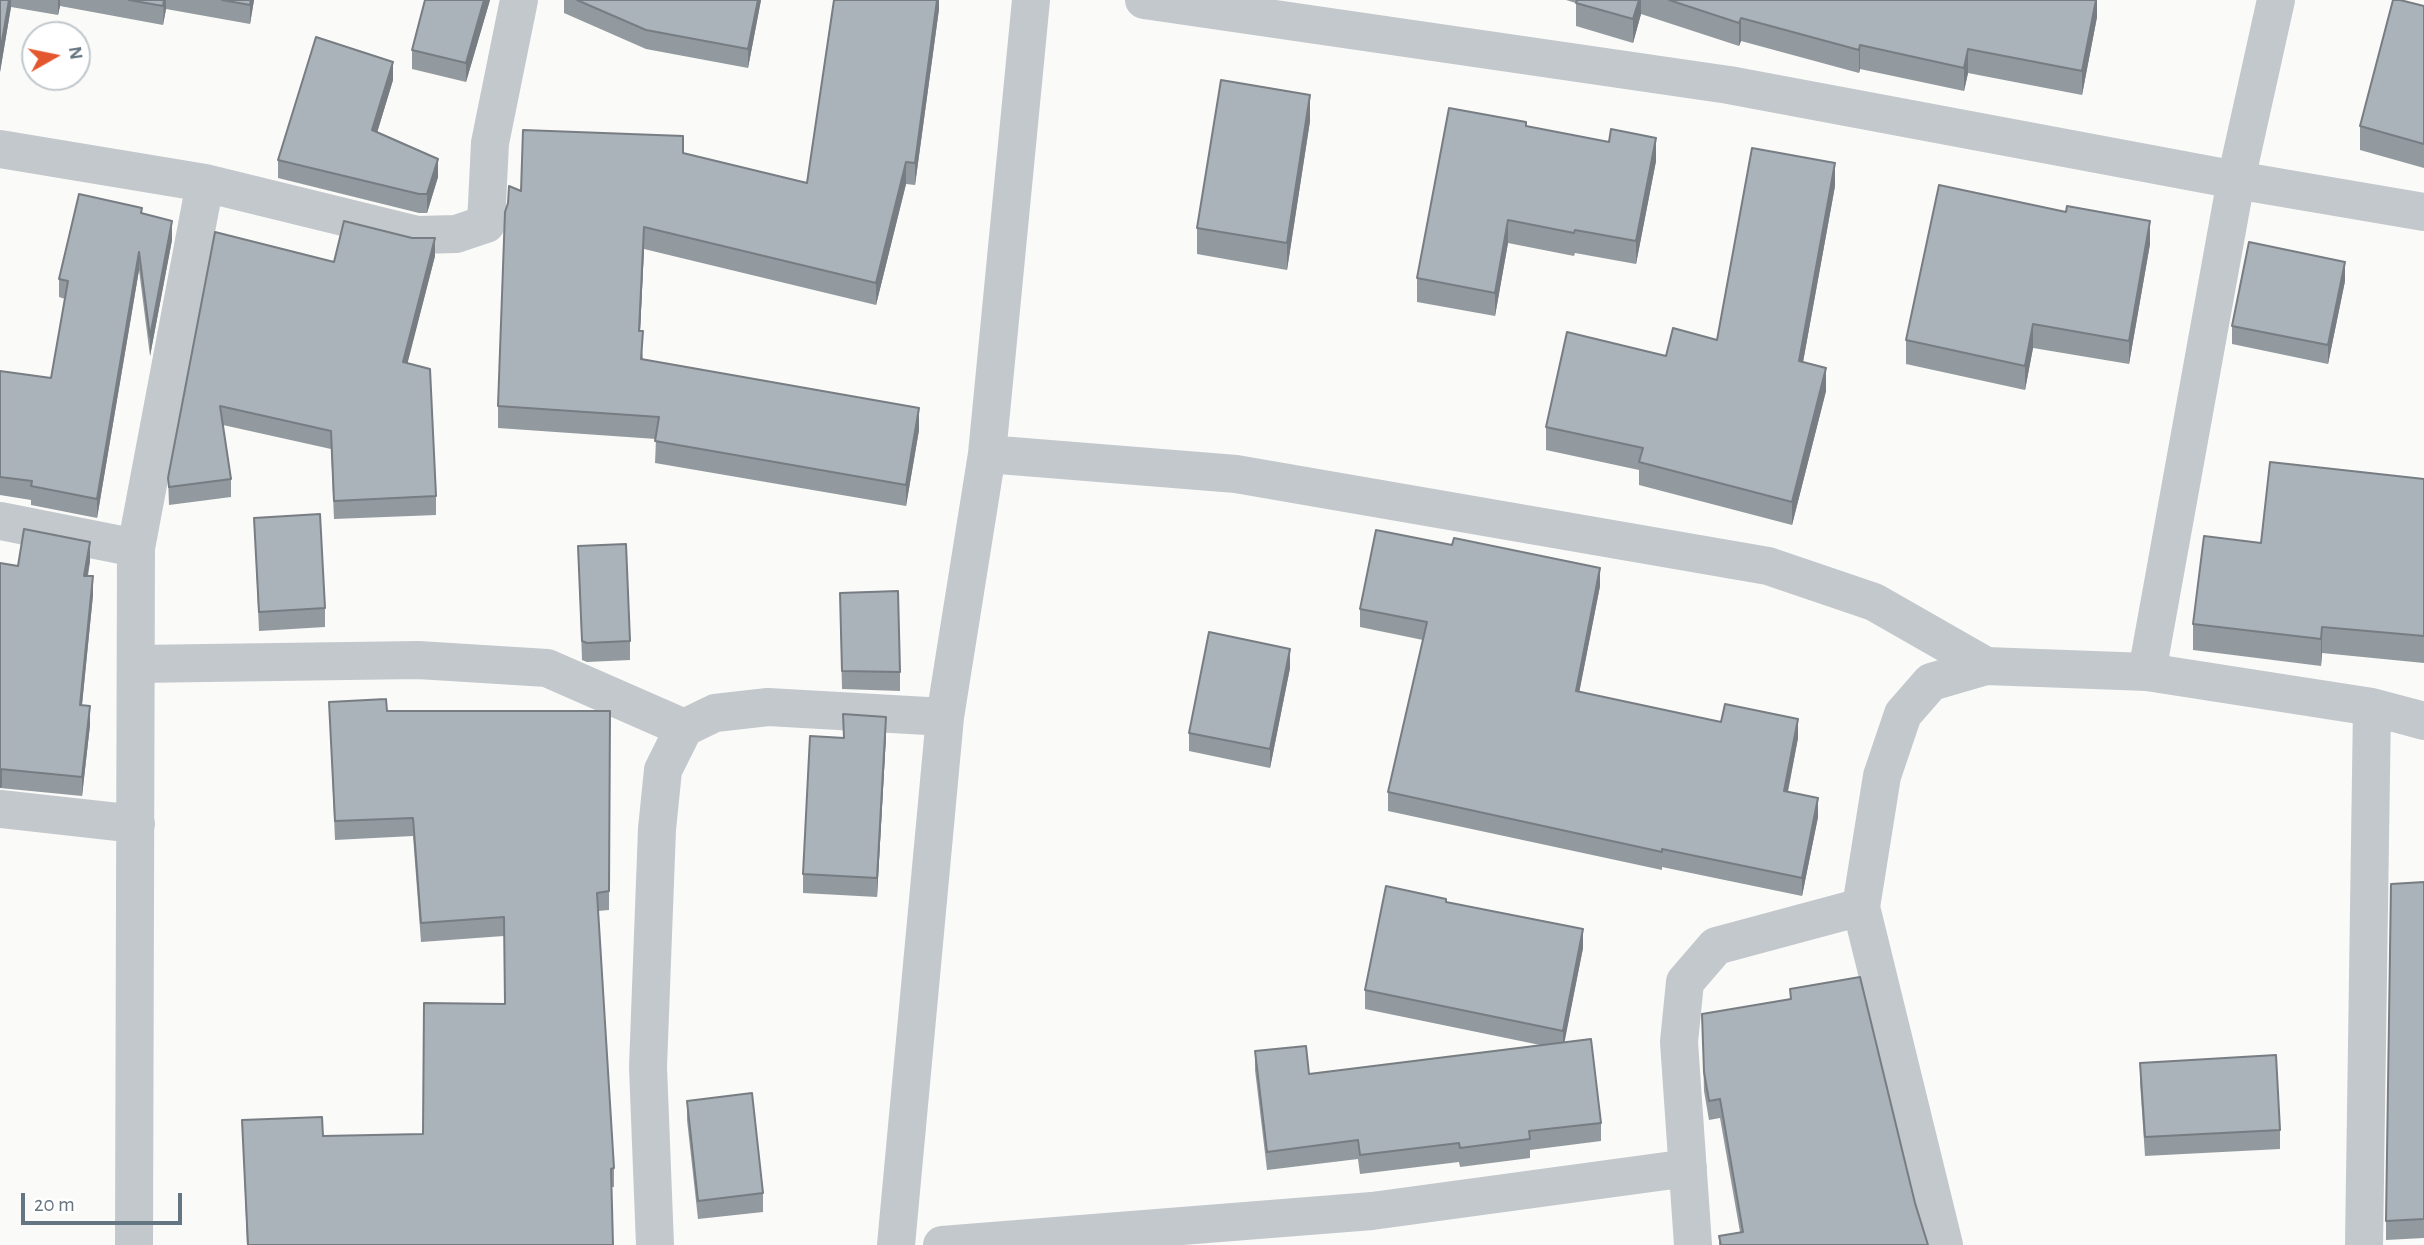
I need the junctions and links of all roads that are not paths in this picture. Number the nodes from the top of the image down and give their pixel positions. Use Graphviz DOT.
graph roads {
  1 [pos="519,0"];
  2 [pos="1031,0"];
  3 [pos="1144,0"];
  4 [pos="2276,0"];
  5 [pos="0,149"];
  6 [pos="2236,180"];
  7 [pos="205,183"];
  8 [pos="2424,212"];
  9 [pos="987,454"];
  10 [pos="0,521"];
  11 [pos="136,548"];
  12 [pos="136,664"];
  13 [pos="1986,666"];
  14 [pos="2147,672"];
  15 [pos="2371,708"];
  16 [pos="945,717"];
  17 [pos="2424,722"];
  18 [pos="684,728"];
  19 [pos="0,808"];
  20 [pos="136,824"];
  21 [pos="1861,907"];
  22 [pos="1688,1168"];
  23 [pos="134,1245"];
  24 [pos="655,1245"];
  25 [pos="896,1245"];
  26 [pos="942,1245"];
  27 [pos="1693,1245"];
  28 [pos="1944,1245"];
  29 [pos="2364,1245"];
  1 -- 7 [label="street"];
  2 -- 9 [label="street"];
  3 -- 6 [label="street"];
  4 -- 6 [label="street"];
  5 -- 7 [label="street"];
  6 -- 8 [label="street"];
  6 -- 14 [label="street"];
  7 -- 11 [label="street"];
  9 -- 13 [label="street"];
  9 -- 16 [label="street"];
  10 -- 11 [label="street"];
  11 -- 12 [label="street"];
  12 -- 18 [label="street"];
  12 -- 20 [label="street"];
  13 -- 14 [label="street"];
  13 -- 21 [label="street"];
  14 -- 15 [label="street"];
  15 -- 17 [label="street"];
  15 -- 29 [label="street"];
  16 -- 18 [label="street"];
  16 -- 25 [label="street"];
  18 -- 24 [label="street"];
  19 -- 20 [label="street"];
  20 -- 23 [label="street"];
  21 -- 22 [label="street"];
  21 -- 28 [label="street"];
  22 -- 26 [label="street"];
  22 -- 27 [label="street"];
}
